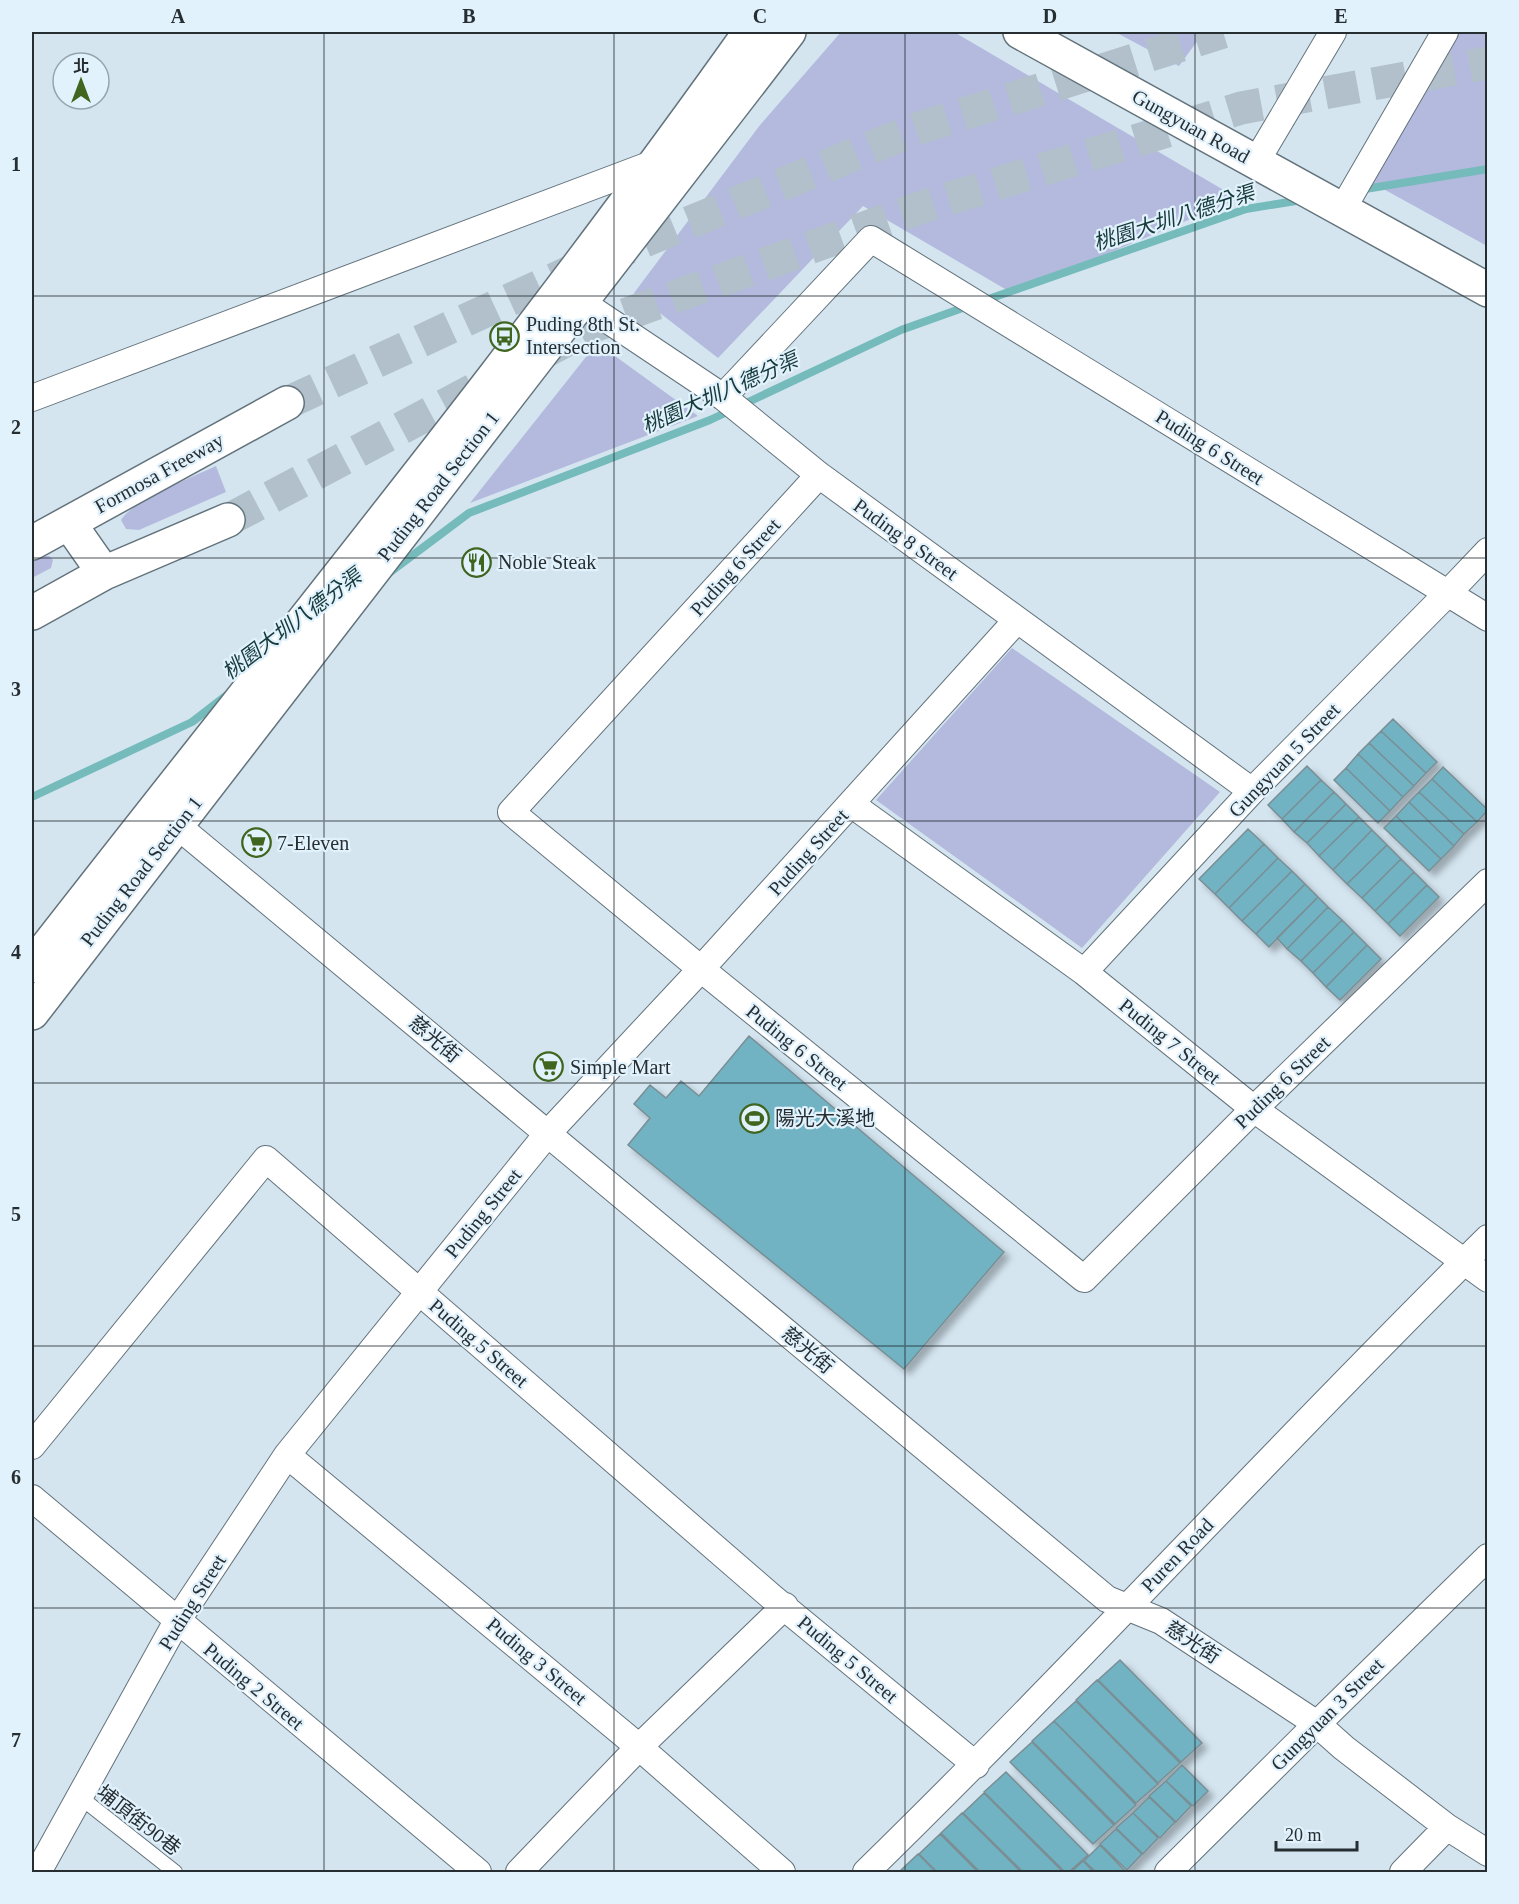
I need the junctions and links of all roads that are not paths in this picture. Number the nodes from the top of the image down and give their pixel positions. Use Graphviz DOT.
graph roads {
  1 [pos="750,32"];
  2 [pos="789,32"];
  3 [pos="1020,32"];
  4 [pos="1333,32"];
  5 [pos="1445,32"];
  6 [pos="657,162"];
  7 [pos="1256,162"];
  8 [pos="1342,210"];
  9 [pos="1488,290"];
  10 [pos="570,295"];
  11 [pos="723,397"];
  12 [pos="32,398"];
  13 [pos="287,403"];
  14 [pos="819,475"];
  15 [pos="228,520"];
  16 [pos="69,523"];
  17 [pos="32,543"];
  18 [pos="1488,551"];
  19 [pos="104,573"];
  20 [pos="1448,593"];
  21 [pos="32,613"];
  22 [pos="1488,618"];
  23 [pos="1017,620"];
  24 [pos="1252,791"];
  25 [pos="851,804"];
  26 [pos="166,816"];
  27 [pos="1488,882"];
  28 [pos="32,966"];
  29 [pos="701,969"];
  30 [pos="1084,972"];
  31 [pos="32,1013"];
  32 [pos="1254,1109"];
  33 [pos="548,1133"];
  34 [pos="1488,1238"];
  35 [pos="1463,1262"];
  36 [pos="1488,1279"];
  37 [pos="420,1291"];
  38 [pos="32,1446"];
  39 [pos="287,1455"];
  40 [pos="32,1498"];
  41 [pos="1488,1557"];
  42 [pos="785,1606"];
  43 [pos="1127,1606"];
  44 [pos="177,1621"];
  45 [pos="1317,1724"];
  46 [pos="639,1747"];
  47 [pos="976,1765"];
  48 [pos="80,1797"];
  49 [pos="1447,1827"];
  50 [pos="1488,1853"];
  51 [pos="38,1872"];
  52 [pos="174,1872"];
  53 [pos="478,1872"];
  54 [pos="519,1872"];
  55 [pos="782,1872"];
  56 [pos="866,1872"];
  57 [pos="1168,1872"];
  58 [pos="1403,1872"];
  1 -- 6 [label="main road, Puding Road Section 1"];
  2 -- 10 [label="main road, Puding Road Section 1"];
  3 -- 7 [label="main road, Gungyuan Road"];
  4 -- 7 [label="street"];
  5 -- 8 [label="street"];
  6 -- 10 [label="main road, Puding Road Section 1"];
  6 -- 12 [label="street"];
  7 -- 8 [label="main road, Gungyuan Road"];
  8 -- 9 [label="main road, Gungyuan Road"];
  10 -- 11 [label="street, Puding 8 Street"];
  10 -- 26 [label="main road, Puding Road Section 1"];
  11 -- 14 [label="street, Puding 8 Street"];
  11 -- 20 [label="street, Puding 6 Street"];
  13 -- 16 [label="main road, Formosa Freeway"];
  14 -- 23 [label="street, Puding 8 Street"];
  14 -- 29 [label="street, Puding 6 Street"];
  15 -- 19 [label="main road"];
  16 -- 17 [label="main road, Formosa Freeway"];
  16 -- 19 [label="main road"];
  18 -- 20 [label="street, Gungyuan 5 Street"];
  19 -- 21 [label="main road"];
  20 -- 22 [label="street, Puding 6 Street"];
  20 -- 24 [label="street, Gungyuan 5 Street"];
  23 -- 24 [label="street, Puding 8 Street"];
  23 -- 25 [label="street, Puding Street"];
  24 -- 30 [label="street, Gungyuan 5 Street"];
  25 -- 29 [label="street, Puding Street"];
  25 -- 30 [label="street, Puding 7 Street"];
  26 -- 28 [label="main road, Puding Road Section 1"];
  26 -- 31 [label="main road, Puding Road Section 1"];
  26 -- 33 [label="street, 慈光街"];
  27 -- 32 [label="street, Puding 6 Street"];
  29 -- 32 [label="street, Puding 6 Street"];
  29 -- 33 [label="street, Puding Street"];
  30 -- 32 [label="street, Puding 7 Street"];
  32 -- 35 [label="street, Puding 7 Street"];
  33 -- 37 [label="street, Puding Street"];
  33 -- 43 [label="street, 慈光街"];
  34 -- 35 [label="street, Puren Road"];
  35 -- 36 [label="street, Puding 7 Street"];
  35 -- 43 [label="street, Puren Road"];
  37 -- 38 [label="street, Puding 5 Street"];
  37 -- 39 [label="street, Puding Street"];
  37 -- 42 [label="street, Puding 5 Street"];
  39 -- 44 [label="street, Puding Street"];
  39 -- 46 [label="street, Puding 3 Street"];
  40 -- 44 [label="street, Puding 2 Street"];
  41 -- 45 [label="street, Gungyuan 3 Street"];
  42 -- 46 [label="street"];
  42 -- 47 [label="street, Puding 5 Street"];
  43 -- 45 [label="street, 慈光街"];
  43 -- 47 [label="street, Puren Road"];
  44 -- 48 [label="street, Puding Street"];
  44 -- 53 [label="street, Puding 2 Street"];
  45 -- 49 [label="street, 慈光街"];
  45 -- 57 [label="street, Gungyuan 3 Street"];
  46 -- 54 [label="street"];
  46 -- 55 [label="street, Puding 3 Street"];
  47 -- 56 [label="street, Puren Road"];
  48 -- 51 [label="street, Puding Street"];
  48 -- 52 [label="lane, 埔頂街90巷"];
  49 -- 50 [label="street, 慈光街"];
  49 -- 58 [label="street"];
}
